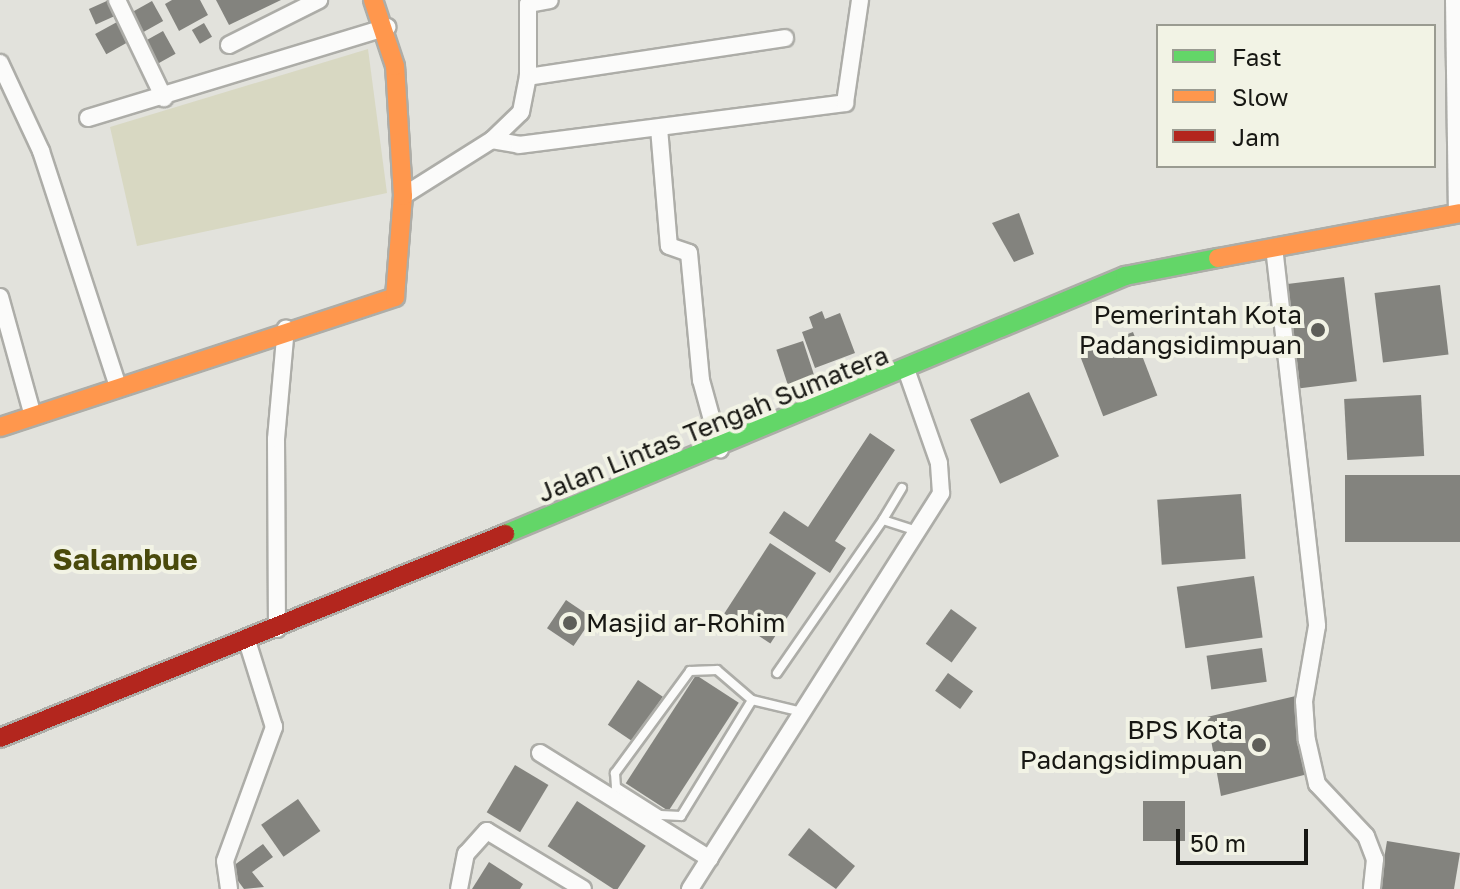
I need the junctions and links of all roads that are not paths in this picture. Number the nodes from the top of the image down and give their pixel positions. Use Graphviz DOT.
graph roads {
  1 [pos="117,0"];
  2 [pos="319,0"];
  3 [pos="373,0"];
  4 [pos="550,0"];
  5 [pos="860,0"];
  6 [pos="1454,0"];
  7 [pos="528,2"];
  8 [pos="388,27"];
  9 [pos="785,38"];
  10 [pos="229,45"];
  11 [pos="0,63"];
  12 [pos="528,77"];
  13 [pos="164,98"];
  14 [pos="88,118"];
  15 [pos="659,128"];
  16 [pos="492,140"];
  17 [pos="403,196"];
  18 [pos="1458,214"];
  19 [pos="1274,247"];
  20 [pos="0,297"];
  21 [pos="286,328"];
  22 [pos="907,372"];
  23 [pos="118,386"];
  24 [pos="33,416"];
  25 [pos="0,427"];
  26 [pos="720,449"];
  27 [pos="902,488"];
  28 [pos="883,520"];
  29 [pos="921,532"];
  30 [pos="277,629"];
  31 [pos="247,641"];
  32 [pos="777,673"];
  33 [pos="752,700"];
  34 [pos="804,713"];
  35 [pos="0,738"];
  36 [pos="540,753"];
  37 [pos="710,859"];
  38 [pos="229,889"];
  39 [pos="459,889"];
  40 [pos="583,889"];
  41 [pos="690,889"];
  42 [pos="1372,889"];
  1 -- 13 [label="street"];
  2 -- 10 [label="street"];
  3 -- 8 [label="main road"];
  4 -- 7 [label="street"];
  5 -- 15 [label="street"];
  6 -- 18 [label="street"];
  7 -- 12 [label="street"];
  8 -- 13 [label="street"];
  8 -- 17 [label="main road"];
  9 -- 12 [label="street"];
  11 -- 23 [label="street"];
  12 -- 16 [label="street"];
  13 -- 14 [label="street"];
  15 -- 16 [label="street"];
  15 -- 26 [label="street"];
  16 -- 17 [label="street"];
  17 -- 21 [label="main road"];
  18 -- 19 [label="main road, Jalan Lintas Tengah Sumatera"];
  19 -- 22 [label="main road, Jalan Lintas Tengah Sumatera"];
  19 -- 42 [label="street"];
  20 -- 24 [label="street"];
  21 -- 23 [label="main road"];
  21 -- 30 [label="street"];
  22 -- 26 [label="main road, Jalan Lintas Tengah Sumatera"];
  22 -- 29 [label="street"];
  23 -- 24 [label="main road"];
  24 -- 25 [label="main road"];
  26 -- 30 [label="main road, Jalan Lintas Tengah Sumatera"];
  27 -- 28 [label="lane"];
  28 -- 29 [label="lane"];
  28 -- 32 [label="lane"];
  29 -- 34 [label="street"];
  30 -- 31 [label="main road, Jalan Lintas Tengah Sumatera"];
  31 -- 35 [label="main road, Jalan Lintas Tengah Sumatera"];
  31 -- 38 [label="street"];
  33 -- 33 [label="lane"];
  33 -- 34 [label="lane"];
  34 -- 37 [label="street"];
  36 -- 37 [label="street"];
  37 -- 41 [label="street"];
  39 -- 40 [label="street"];
}
